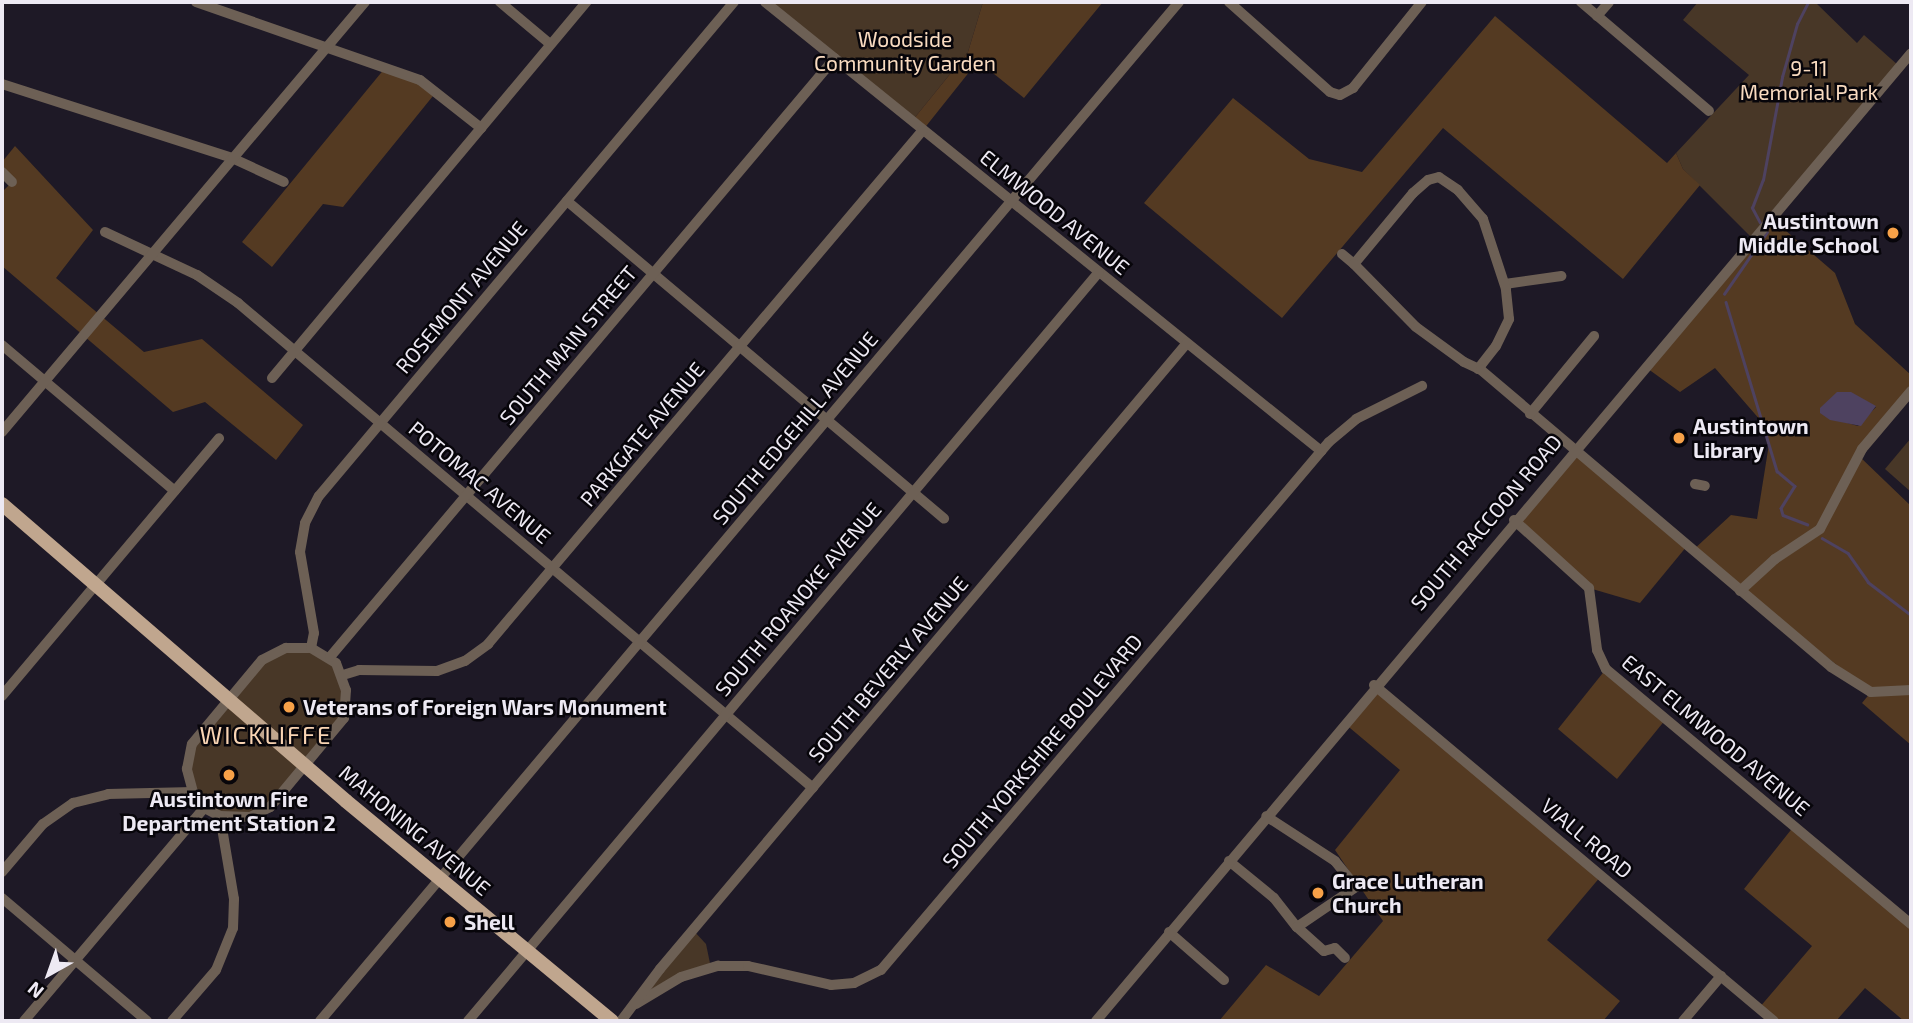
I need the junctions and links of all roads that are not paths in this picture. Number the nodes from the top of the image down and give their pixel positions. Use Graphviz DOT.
graph roads {
  1 [pos="196,2"];
  2 [pos="365,2"];
  3 [pos="500,2"];
  4 [pos="586,2"];
  5 [pos="734,2"];
  6 [pos="765,2"];
  7 [pos="1179,2"];
  8 [pos="1229,2"];
  9 [pos="1422,2"];
  10 [pos="1581,2"];
  11 [pos="1609,2"];
  12 [pos="1597,16"];
  13 [pos="550,44"];
  14 [pos="326,46"];
  15 [pos="1911,52"];
  16 [pos="835,58"];
  17 [pos="2,84"];
  18 [pos="1709,111"];
  19 [pos="481,128"];
  20 [pos="923,130"];
  21 [pos="232,158"];
  22 [pos="2,172"];
  23 [pos="12,182"];
  24 [pos="284,182"];
  25 [pos="567,201"];
  26 [pos="1011,201"];
  27 [pos="105,232"];
  28 [pos="152,254"];
  29 [pos="1342,254"];
  30 [pos="1354,264"];
  31 [pos="1099,272"];
  32 [pos="653,274"];
  33 [pos="1561,276"];
  34 [pos="1505,284"];
  35 [pos="1594,336"];
  36 [pos="1187,343"];
  37 [pos="2,345"];
  38 [pos="740,346"];
  39 [pos="294,351"];
  40 [pos="1478,369"];
  41 [pos="272,378"];
  42 [pos="45,382"];
  43 [pos="1423,386"];
  44 [pos="1911,391"];
  45 [pos="1530,414"];
  46 [pos="827,419"];
  47 [pos="380,423"];
  48 [pos="2,432"];
  49 [pos="219,438"];
  50 [pos="1573,450"];
  51 [pos="1321,451"];
  52 [pos="175,491"];
  53 [pos="914,492"];
  54 [pos="466,496"];
  55 [pos="2,504"];
  56 [pos="944,518"];
  57 [pos="1514,520"];
  58 [pos="553,569"];
  59 [pos="96,585"];
  60 [pos="1740,591"];
  61 [pos="639,642"];
  62 [pos="312,648"];
  63 [pos="330,657"];
  64 [pos="343,675"];
  65 [pos="1374,685"];
  66 [pos="1911,690"];
  67 [pos="2,696"];
  68 [pos="228,699"];
  69 [pos="726,715"];
  70 [pos="306,766"];
  71 [pos="813,788"];
  72 [pos="192,792"];
  73 [pos="204,807"];
  74 [pos="219,816"];
  75 [pos="1266,816"];
  76 [pos="1229,860"];
  77 [pos="2,872"];
  78 [pos="440,879"];
  79 [pos="2,898"];
  80 [pos="1911,924"];
  81 [pos="1297,927"];
  82 [pos="1169,932"];
  83 [pos="527,951"];
  84 [pos="1345,958"];
  85 [pos="76,960"];
  86 [pos="1721,976"];
  87 [pos="1224,980"];
  88 [pos="636,1004"];
  89 [pos="24,1021"];
  90 [pos="147,1021"];
  91 [pos="172,1021"];
  92 [pos="320,1021"];
  93 [pos="468,1021"];
  94 [pos="611,1021"];
  95 [pos="621,1021"];
  96 [pos="1096,1021"];
  97 [pos="1683,1021"];
  98 [pos="1774,1021"];
  1 -- 14 [label="street"];
  2 -- 14 [label="street"];
  3 -- 13 [label="street"];
  4 -- 13 [label="street"];
  5 -- 25 [label="street, ROSEMONT AVENUE"];
  6 -- 16 [label="street, ELMWOOD AVENUE"];
  7 -- 26 [label="street, SOUTH EDGEHILL AVENUE"];
  8 -- 9 [label="street"];
  10 -- 12 [label="street"];
  11 -- 12 [label="street"];
  12 -- 18 [label="street"];
  13 -- 19 [label="street"];
  14 -- 19 [label="street"];
  14 -- 21 [label="street"];
  15 -- 50 [label="street, SOUTH RACCOON ROAD"];
  16 -- 20 [label="street, ELMWOOD AVENUE"];
  16 -- 32 [label="street, SOUTH MAIN STREET"];
  17 -- 21 [label="street"];
  19 -- 39 [label="street"];
  20 -- 26 [label="street, ELMWOOD AVENUE"];
  20 -- 38 [label="street, PARKGATE AVENUE"];
  21 -- 24 [label="street"];
  21 -- 28 [label="street"];
  22 -- 23 [label="street"];
  25 -- 32 [label="street"];
  25 -- 47 [label="street, ROSEMONT AVENUE"];
  26 -- 31 [label="street, ELMWOOD AVENUE"];
  26 -- 46 [label="street, SOUTH EDGEHILL AVENUE"];
  27 -- 28 [label="street, POTOMAC AVENUE"];
  28 -- 39 [label="street, POTOMAC AVENUE"];
  28 -- 42 [label="street"];
  29 -- 30 [label="street"];
  30 -- 34 [label="street"];
  30 -- 40 [label="street"];
  31 -- 36 [label="street, ELMWOOD AVENUE"];
  31 -- 53 [label="street, SOUTH ROANOKE AVENUE"];
  32 -- 38 [label="street"];
  32 -- 54 [label="street, SOUTH MAIN STREET"];
  33 -- 34 [label="street"];
  34 -- 40 [label="street"];
  35 -- 45 [label="street"];
  36 -- 51 [label="street, ELMWOOD AVENUE"];
  36 -- 71 [label="street, SOUTH BEVERLY AVENUE"];
  37 -- 42 [label="street"];
  38 -- 46 [label="street"];
  38 -- 58 [label="street, PARKGATE AVENUE"];
  39 -- 41 [label="street"];
  39 -- 47 [label="street, POTOMAC AVENUE"];
  40 -- 45 [label="street"];
  42 -- 48 [label="street"];
  42 -- 52 [label="street"];
  43 -- 51 [label="street, SOUTH YORKSHIRE BOULEVARD"];
  44 -- 60 [label="street"];
  45 -- 50 [label="street"];
  46 -- 53 [label="street"];
  46 -- 61 [label="street, SOUTH EDGEHILL AVENUE"];
  47 -- 54 [label="street, POTOMAC AVENUE"];
  47 -- 62 [label="street, ROSEMONT AVENUE"];
  49 -- 52 [label="street"];
  50 -- 57 [label="street, SOUTH RACCOON ROAD"];
  50 -- 60 [label="street"];
  51 -- 88 [label="street, SOUTH YORKSHIRE BOULEVARD"];
  52 -- 59 [label="street"];
  53 -- 56 [label="street"];
  53 -- 69 [label="street, SOUTH ROANOKE AVENUE"];
  54 -- 58 [label="street, POTOMAC AVENUE"];
  54 -- 63 [label="street, SOUTH MAIN STREET"];
  55 -- 59 [label="main road, MAHONING AVENUE"];
  57 -- 65 [label="street, SOUTH RACCOON ROAD"];
  57 -- 80 [label="street, EAST ELMWOOD AVENUE"];
  58 -- 61 [label="street, POTOMAC AVENUE"];
  58 -- 64 [label="street, PARKGATE AVENUE"];
  59 -- 67 [label="street"];
  59 -- 68 [label="main road, MAHONING AVENUE"];
  60 -- 66 [label="street"];
  61 -- 69 [label="street, POTOMAC AVENUE"];
  61 -- 78 [label="street, SOUTH EDGEHILL AVENUE"];
  62 -- 63 [label="street"];
  62 -- 68 [label="street"];
  63 -- 64 [label="street"];
  64 -- 70 [label="street"];
  65 -- 75 [label="street, SOUTH RACCOON ROAD"];
  65 -- 86 [label="street, VIALL ROAD"];
  68 -- 70 [label="main road, MAHONING AVENUE"];
  68 -- 72 [label="street"];
  69 -- 71 [label="street, POTOMAC AVENUE"];
  69 -- 83 [label="street, SOUTH ROANOKE AVENUE"];
  70 -- 74 [label="street"];
  70 -- 78 [label="main road, MAHONING AVENUE"];
  71 -- 88 [label="street, SOUTH BEVERLY AVENUE"];
  72 -- 73 [label="street"];
  72 -- 77 [label="street"];
  73 -- 74 [label="street"];
  73 -- 85 [label="street"];
  74 -- 91 [label="street"];
  75 -- 76 [label="street, SOUTH RACCOON ROAD"];
  75 -- 81 [label="street"];
  76 -- 81 [label="street"];
  76 -- 82 [label="street, SOUTH RACCOON ROAD"];
  78 -- 83 [label="main road, MAHONING AVENUE"];
  78 -- 92 [label="street, SOUTH EDGEHILL AVENUE"];
  79 -- 85 [label="street"];
  81 -- 84 [label="street"];
  82 -- 87 [label="street"];
  82 -- 96 [label="street, SOUTH RACCOON ROAD"];
  83 -- 93 [label="street, SOUTH ROANOKE AVENUE"];
  83 -- 94 [label="main road, MAHONING AVENUE"];
  85 -- 89 [label="street"];
  85 -- 90 [label="street"];
  86 -- 97 [label="street"];
  86 -- 98 [label="street, VIALL ROAD"];
  88 -- 95 [label="street, SOUTH BEVERLY AVENUE"];
}
